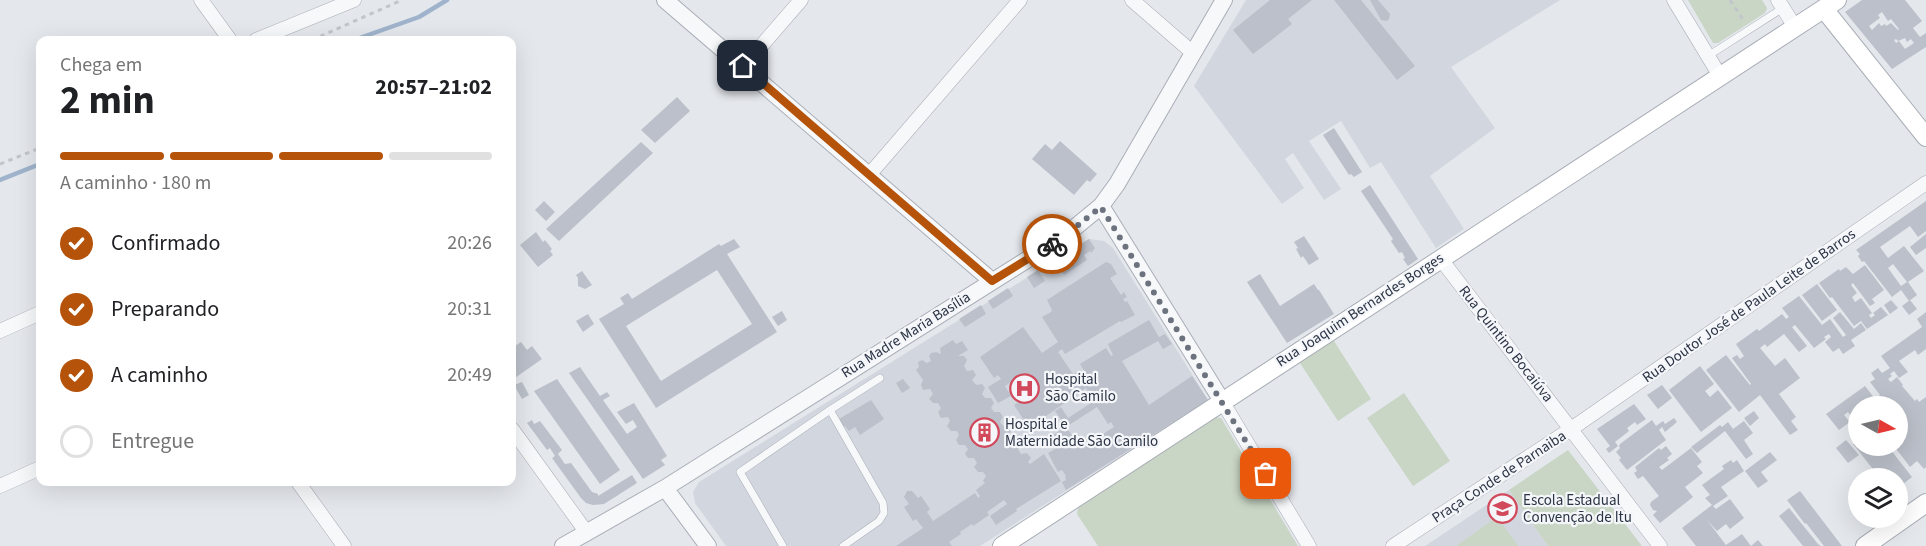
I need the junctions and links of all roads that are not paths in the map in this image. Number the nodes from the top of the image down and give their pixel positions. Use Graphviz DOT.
graph roads {
  1 [pos="201,0"];
  2 [pos="354,0"];
  3 [pos="665,0"];
  4 [pos="801,0"];
  5 [pos="1020,0"];
  6 [pos="1132,0"];
  7 [pos="1224,0"];
  8 [pos="1674,0"];
  9 [pos="1781,4"];
  10 [pos="1830,4"];
  11 [pos="1795,27"];
  12 [pos="227,36"];
  13 [pos="266,36"];
  14 [pos="1193,53"];
  15 [pos="1708,56"];
  16 [pos="743,66"];
  17 [pos="1720,76"];
  18 [pos="1926,137"];
  19 [pos="869,175"];
  20 [pos="1926,183"];
  21 [pos="1101,207"];
  22 [pos="1440,258"];
  23 [pos="992,281"];
  24 [pos="36,315"];
  25 [pos="0,331"];
  26 [pos="880,378"];
  27 [pos="1222,401"];
  28 [pos="830,410"];
  29 [pos="1571,429"];
  30 [pos="516,435"];
  31 [pos="36,470"];
  32 [pos="0,486"];
  33 [pos="301,486"];
  34 [pos="665,488"];
  35 [pos="1926,503"];
  36 [pos="587,534"];
  37 [pos="344,546"];
  38 [pos="563,546"];
  39 [pos="708,546"];
  40 [pos="783,546"];
  41 [pos="843,546"];
  42 [pos="1002,546"];
  43 [pos="1309,546"];
  44 [pos="1393,546"];
  45 [pos="1660,546"];
  46 [pos="1865,546"];
  1 -- 12 [label="street"];
  2 -- 13 [label="street"];
  3 -- 16 [label="street"];
  4 -- 16 [label="street"];
  5 -- 19 [label="street"];
  6 -- 14 [label="street"];
  7 -- 14 [label="street, Rua Madre Maria Basília"];
  8 -- 15 [label="street"];
  9 -- 11 [label="street"];
  9 -- 15 [label="lane"];
  10 -- 11 [label="main road, Rua Joaquim Bernardes Borges"];
  10 -- 18 [label="main road"];
  11 -- 17 [label="main road, Rua Joaquim Bernardes Borges"];
  14 -- 21 [label="street, Rua Madre Maria Basília"];
  15 -- 17 [label="street"];
  16 -- 19 [label="street"];
  17 -- 22 [label="main road, Rua Joaquim Bernardes Borges"];
  19 -- 23 [label="street"];
  20 -- 29 [label="street, Rua Doutor José de Paula Leite de Barros"];
  21 -- 23 [label="street, Rua Madre Maria Basília"];
  21 -- 27 [label="street"];
  22 -- 27 [label="main road, Rua Joaquim Bernardes Borges"];
  22 -- 29 [label="street, Rua Quintino Bocaiúva"];
  23 -- 34 [label="street, Rua Madre Maria Basília"];
  24 -- 25 [label="street"];
  26 -- 28 [label="lane"];
  27 -- 42 [label="main road, Rua Joaquim Bernardes Borges"];
  27 -- 43 [label="street"];
  28 -- 40 [label="lane"];
  28 -- 41 [label="lane"];
  29 -- 44 [label="street, Praça Conde de Parnaiba"];
  29 -- 45 [label="street, Praça Conde de Parnaiba"];
  30 -- 36 [label="street"];
  31 -- 32 [label="street"];
  33 -- 37 [label="street"];
  34 -- 36 [label="street, Rua Madre Maria Basília"];
  34 -- 39 [label="street"];
  35 -- 46 [label="main road"];
  36 -- 38 [label="street, Rua Madre Maria Basília"];
}
